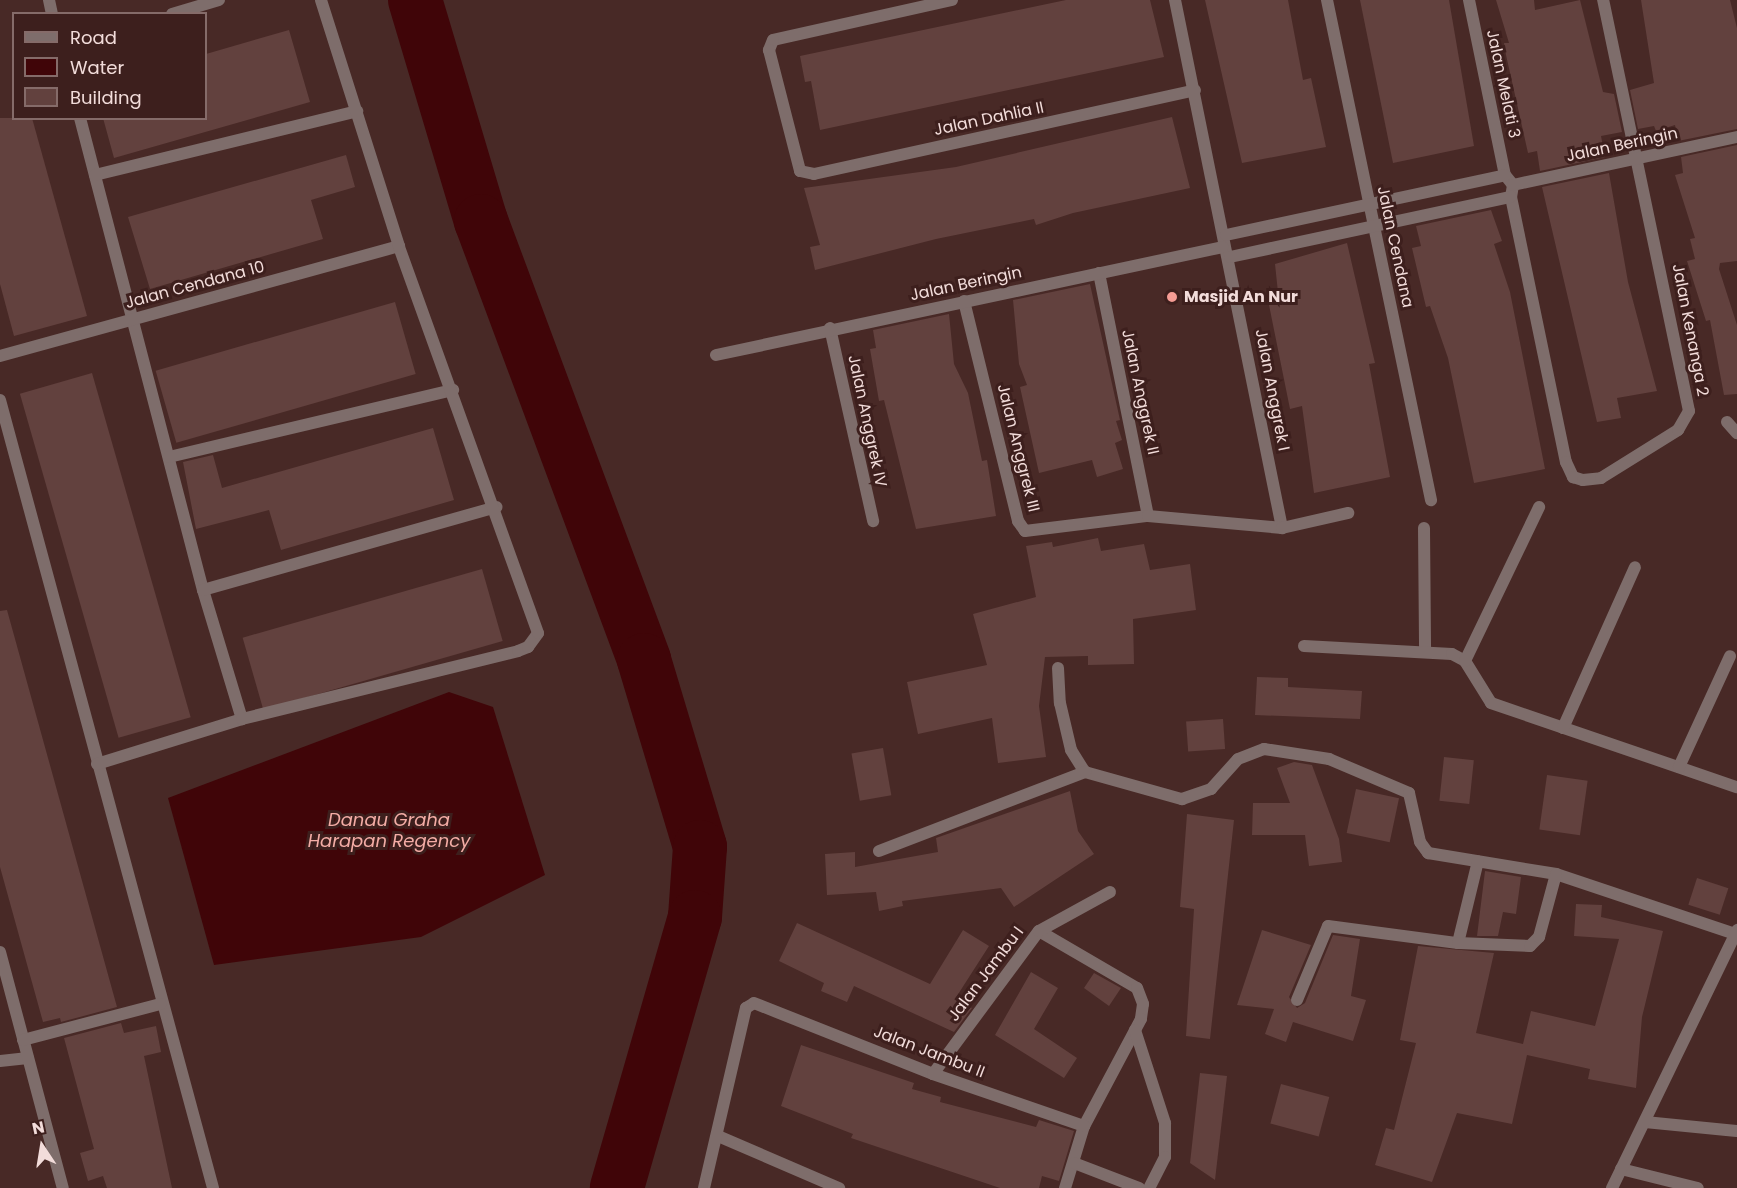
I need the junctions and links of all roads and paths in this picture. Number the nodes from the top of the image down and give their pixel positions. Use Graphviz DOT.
graph roads {
  1 [pos="219,0"];
  2 [pos="321,0"];
  3 [pos="952,0"];
  4 [pos="1175,0"];
  5 [pos="1327,0"];
  6 [pos="1469,0"];
  7 [pos="1603,0"];
  8 [pos="179,12"];
  9 [pos="1195,90"];
  10 [pos="357,111"];
  11 [pos="81,120"];
  12 [pos="1737,137"];
  13 [pos="1639,158"];
  14 [pos="95,175"];
  15 [pos="1510,186"];
  16 [pos="1369,204"];
  17 [pos="1374,226"];
  18 [pos="399,246"];
  19 [pos="1227,246"];
  20 [pos="1099,273"];
  21 [pos="964,301"];
  22 [pos="133,319"];
  23 [pos="830,328"];
  24 [pos="716,355"];
  25 [pos="0,356"];
  26 [pos="453,390"];
  27 [pos="0,400"];
  28 [pos="1727,422"];
  29 [pos="1737,433"];
  30 [pos="169,457"];
  31 [pos="1579,479"];
  32 [pos="1431,500"];
  33 [pos="496,507"];
  34 [pos="1539,507"];
  35 [pos="1348,513"];
  36 [pos="1148,516"];
  37 [pos="873,521"];
  38 [pos="1282,528"];
  39 [pos="1425,528"];
  40 [pos="1635,567"];
  41 [pos="203,590"];
  42 [pos="1304,646"];
  43 [pos="1425,652"];
  44 [pos="1730,656"];
  45 [pos="1465,661"];
  46 [pos="1058,668"];
  47 [pos="242,719"];
  48 [pos="1563,728"];
  49 [pos="97,764"];
  50 [pos="1679,767"];
  51 [pos="1085,772"];
  52 [pos="1737,787"];
  53 [pos="879,851"];
  54 [pos="1478,861"];
  55 [pos="1556,874"];
  56 [pos="1110,892"];
  57 [pos="1039,931"];
  58 [pos="1736,932"];
  59 [pos="1458,943"];
  60 [pos="0,952"];
  61 [pos="1297,1000"];
  62 [pos="160,1004"];
  63 [pos="1134,1030"];
  64 [pos="24,1040"];
  65 [pos="28,1058"];
  66 [pos="0,1061"];
  67 [pos="933,1074"];
  68 [pos="1644,1122"];
  69 [pos="1084,1125"];
  70 [pos="1737,1131"];
  71 [pos="718,1136"];
  72 [pos="1074,1163"];
  73 [pos="1621,1169"];
  74 [pos="63,1188"];
  75 [pos="213,1188"];
  76 [pos="704,1188"];
  77 [pos="839,1188"];
  78 [pos="1065,1188"];
  79 [pos="1139,1188"];
  80 [pos="1149,1188"];
  81 [pos="1612,1188"];
  82 [pos="1698,1188"];
  1 -- 8 [label="street"];
  2 -- 10 [label="street"];
  3 -- 9 [label="street, Jalan Dahlia II"];
  4 -- 9 [label="street, Jalan Anggrek I"];
  5 -- 16 [label="street, Jalan Cendana"];
  6 -- 15 [label="street, Jalan Melati 3"];
  7 -- 13 [label="street, Jalan Kenanga 2"];
  9 -- 19 [label="street, Jalan Anggrek I"];
  10 -- 14 [label="street"];
  10 -- 18 [label="street"];
  11 -- 14 [label="street"];
  12 -- 13 [label="street, Jalan Beringin"];
  13 -- 15 [label="street, Jalan Beringin"];
  13 -- 31 [label="street, Jalan Kenanga 2"];
  14 -- 22 [label="street"];
  15 -- 16 [label="street, Jalan Beringin"];
  15 -- 17 [label="street, Jalan Beringin"];
  15 -- 31 [label="street, Jalan Melati 3"];
  16 -- 17 [label="street, Jalan Cendana"];
  16 -- 19 [label="street, Jalan Beringin"];
  17 -- 19 [label="street, Jalan Beringin"];
  17 -- 32 [label="street, Jalan Cendana"];
  18 -- 22 [label="street, Jalan Cendana 10"];
  18 -- 26 [label="street"];
  19 -- 20 [label="street, Jalan Beringin"];
  19 -- 38 [label="street, Jalan Anggrek I"];
  20 -- 21 [label="street, Jalan Beringin"];
  20 -- 36 [label="street, Jalan Anggrek II"];
  21 -- 23 [label="street, Jalan Beringin"];
  21 -- 36 [label="street, Jalan Anggrek III"];
  22 -- 25 [label="street, Jalan Cendana 10"];
  22 -- 30 [label="street"];
  23 -- 24 [label="street, Jalan Beringin"];
  23 -- 37 [label="street, Jalan Anggrek IV"];
  26 -- 30 [label="street"];
  26 -- 33 [label="street"];
  27 -- 49 [label="street"];
  28 -- 29 [label="street"];
  30 -- 41 [label="street"];
  33 -- 41 [label="street"];
  33 -- 47 [label="street"];
  34 -- 45 [label="street"];
  35 -- 38 [label="street, Jalan Anggrek III"];
  36 -- 38 [label="street, Jalan Anggrek III"];
  39 -- 43 [label="street"];
  40 -- 48 [label="street"];
  41 -- 47 [label="street"];
  42 -- 43 [label="street"];
  43 -- 45 [label="street"];
  44 -- 50 [label="street"];
  45 -- 48 [label="street"];
  46 -- 51 [label="street"];
  47 -- 49 [label="street"];
  48 -- 50 [label="street"];
  49 -- 62 [label="street"];
  50 -- 52 [label="street"];
  51 -- 53 [label="street"];
  51 -- 54 [label="street"];
  54 -- 55 [label="street"];
  54 -- 59 [label="street"];
  55 -- 58 [label="street"];
  55 -- 59 [label="street"];
  56 -- 57 [label="street, Jalan Jambu I"];
  57 -- 63 [label="street"];
  57 -- 67 [label="street, Jalan Jambu I"];
  58 -- 68 [label="street"];
  59 -- 61 [label="street"];
  60 -- 64 [label="street"];
  62 -- 64 [label="street"];
  62 -- 75 [label="street"];
  63 -- 69 [label="street"];
  63 -- 80 [label="street"];
  64 -- 65 [label="street"];
  65 -- 66 [label="street"];
  65 -- 74 [label="street"];
  67 -- 69 [label="street, Jalan Jambu II"];
  67 -- 71 [label="street, Jalan Jambu II"];
  68 -- 70 [label="street"];
  68 -- 73 [label="street"];
  69 -- 72 [label="street"];
  71 -- 76 [label="street"];
  71 -- 77 [label="street"];
  72 -- 78 [label="street"];
  72 -- 79 [label="street"];
  73 -- 81 [label="street"];
  73 -- 82 [label="street"];
}
